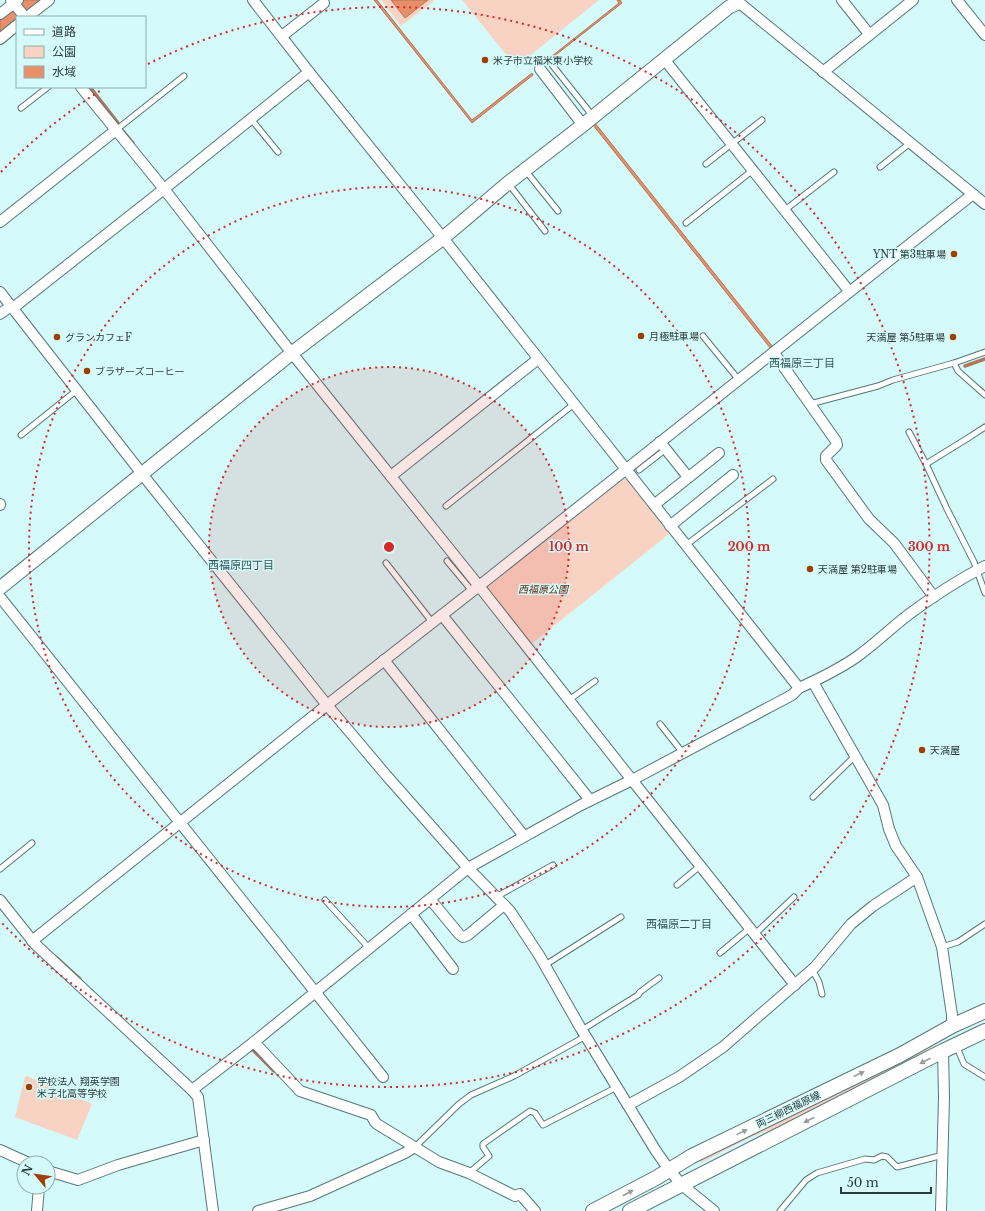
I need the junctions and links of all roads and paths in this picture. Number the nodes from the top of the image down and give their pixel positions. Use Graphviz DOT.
graph roads {
  1 [pos="49,0"];
  2 [pos="253,0"];
  3 [pos="842,0"];
  4 [pos="913,0"];
  5 [pos="957,0"];
  6 [pos="739,1"];
  7 [pos="15,2"];
  8 [pos="324,3"];
  9 [pos="0,14"];
  10 [pos="25,16"];
  11 [pos="16,26"];
  12 [pos="869,34"];
  13 [pos="985,35"];
  14 [pos="282,36"];
  15 [pos="0,39"];
  16 [pos="664,59"];
  17 [pos="549,60"];
  18 [pos="540,69"];
  19 [pos="309,72"];
  20 [pos="823,72"];
  21 [pos="184,76"];
  22 [pos="47,88"];
  23 [pos="82,88"];
  24 [pos="21,108"];
  25 [pos="251,119"];
  26 [pos="762,120"];
  27 [pos="588,121"];
  28 [pos="116,130"];
  29 [pos="910,142"];
  30 [pos="732,144"];
  31 [pos="278,152"];
  32 [pos="706,164"];
  33 [pos="880,167"];
  34 [pos="525,170"];
  35 [pos="753,170"];
  36 [pos="834,172"];
  37 [pos="508,183"];
  38 [pos="164,189"];
  39 [pos="973,194"];
  40 [pos="985,204"];
  41 [pos="785,210"];
  42 [pos="558,211"];
  43 [pos="0,222"];
  44 [pos="686,223"];
  45 [pos="545,231"];
  46 [pos="443,238"];
  47 [pos="849,291"];
  48 [pos="0,292"];
  49 [pos="12,307"];
  50 [pos="0,314"];
  51 [pos="703,336"];
  52 [pos="985,352"];
  53 [pos="292,353"];
  54 [pos="774,353"];
  55 [pos="538,359"];
  56 [pos="954,363"];
  57 [pos="739,380"];
  58 [pos="77,390"];
  59 [pos="985,395"];
  60 [pos="574,404"];
  61 [pos="810,404"];
  62 [pos="985,427"];
  63 [pos="909,432"];
  64 [pos="21,435"];
  65 [pos="663,445"];
  66 [pos="719,452"];
  67 [pos="926,464"];
  68 [pos="625,469"];
  69 [pos="639,470"];
  70 [pos="143,474"];
  71 [pos="733,475"];
  72 [pos="391,476"];
  73 [pos="688,477"];
  74 [pos="773,479"];
  75 [pos="654,505"];
  76 [pos="446,506"];
  77 [pos="670,526"];
  78 [pos="686,545"];
  79 [pos="448,561"];
  80 [pos="386,563"];
  81 [pos="981,568"];
  82 [pos="0,588"];
  83 [pos="476,589"];
  84 [pos="984,590"];
  85 [pos="0,597"];
  86 [pos="934,597"];
  87 [pos="442,615"];
  88 [pos="432,622"];
  89 [pos="384,660"];
  90 [pos="595,681"];
  91 [pos="813,682"];
  92 [pos="799,688"];
  93 [pos="569,700"];
  94 [pos="327,704"];
  95 [pos="660,724"];
  96 [pos="683,753"];
  97 [pos="855,756"];
  98 [pos="632,780"];
  99 [pos="813,797"];
  100 [pos="590,800"];
  101 [pos="180,822"];
  102 [pos="524,836"];
  103 [pos="32,843"];
  104 [pos="553,865"];
  105 [pos="700,866"];
  106 [pos="468,868"];
  107 [pos="0,869"];
  108 [pos="917,877"];
  109 [pos="677,884"];
  110 [pos="496,897"];
  111 [pos="794,897"];
  112 [pos="430,899"];
  113 [pos="0,900"];
  114 [pos="325,900"];
  115 [pos="504,905"];
  116 [pos="411,914"];
  117 [pos="621,917"];
  118 [pos="985,924"];
  119 [pos="752,931"];
  120 [pos="32,941"];
  121 [pos="369,948"];
  122 [pos="942,948"];
  123 [pos="720,953"];
  124 [pos="545,965"];
  125 [pos="453,968"];
  126 [pos="812,969"];
  127 [pos="659,978"];
  128 [pos="795,985"];
  129 [pos="314,992"];
  130 [pos="822,994"];
  131 [pos="985,1011"];
  132 [pos="952,1026"];
  133 [pos="985,1031"];
  134 [pos="584,1033"];
  135 [pos="254,1042"];
  136 [pos="956,1045"];
  137 [pos="943,1051"];
  138 [pos="383,1076"];
  139 [pos="985,1077"];
  140 [pos="617,1088"];
  141 [pos="192,1090"];
  142 [pos="628,1105"];
  143 [pos="204,1140"];
  144 [pos="415,1147"];
  145 [pos="0,1150"];
  146 [pos="943,1155"];
  147 [pos="16,1157"];
  148 [pos="670,1170"];
  149 [pos="56,1173"];
  150 [pos="469,1173"];
  151 [pos="682,1184"];
  152 [pos="38,1195"];
  153 [pos="37,1211"];
  154 [pos="213,1211"];
  155 [pos="258,1211"];
  156 [pos="535,1211"];
  157 [pos="593,1211"];
  158 [pos="630,1211"];
  159 [pos="714,1211"];
  160 [pos="780,1211"];
  161 [pos="940,1211"];
  1 -- 10 [label="street"];
  2 -- 14 [label="street"];
  3 -- 12 [label="street"];
  4 -- 12 [label="street"];
  5 -- 13 [label="street"];
  6 -- 16 [label="street"];
  6 -- 20 [label="street"];
  7 -- 9 [label="street"];
  7 -- 10 [label="street"];
  8 -- 14 [label="street"];
  11 -- 15 [label="street"];
  12 -- 20 [label="street"];
  14 -- 19 [label="street"];
  16 -- 27 [label="street"];
  16 -- 30 [label="street"];
  17 -- 27 [label="lane"];
  18 -- 27 [label="street"];
  19 -- 25 [label="street"];
  19 -- 46 [label="street"];
  20 -- 29 [label="street"];
  21 -- 28 [label="lane"];
  22 -- 24 [label="lane"];
  23 -- 28 [label="street"];
  25 -- 31 [label="lane"];
  25 -- 38 [label="street"];
  26 -- 30 [label="lane"];
  27 -- 34 [label="street"];
  28 -- 38 [label="street"];
  28 -- 43 [label="street"];
  29 -- 33 [label="lane"];
  29 -- 39 [label="street"];
  30 -- 32 [label="lane"];
  30 -- 35 [label="street"];
  34 -- 37 [label="street"];
  34 -- 42 [label="lane"];
  35 -- 41 [label="street"];
  35 -- 44 [label="lane"];
  36 -- 41 [label="lane"];
  37 -- 45 [label="lane"];
  37 -- 46 [label="street"];
  38 -- 49 [label="street"];
  38 -- 53 [label="street"];
  39 -- 40 [label="street"];
  39 -- 47 [label="street"];
  41 -- 47 [label="street"];
  46 -- 53 [label="street"];
  46 -- 55 [label="street"];
  47 -- 54 [label="street"];
  48 -- 49 [label="street"];
  49 -- 50 [label="street"];
  49 -- 58 [label="street"];
  51 -- 57 [label="lane"];
  52 -- 56 [label="lane"];
  53 -- 70 [label="street"];
  53 -- 72 [label="street"];
  54 -- 57 [label="street"];
  54 -- 61 [label="street"];
  55 -- 60 [label="street"];
  55 -- 72 [label="street"];
  56 -- 59 [label="lane"];
  56 -- 61 [label="lane"];
  57 -- 65 [label="street"];
  58 -- 64 [label="lane"];
  58 -- 70 [label="street"];
  60 -- 68 [label="street"];
  60 -- 76 [label="lane"];
  61 -- 86 [label="street"];
  62 -- 67 [label="lane"];
  63 -- 67 [label="lane"];
  65 -- 68 [label="street"];
  65 -- 69 [label="lane"];
  65 -- 73 [label="street"];
  66 -- 73 [label="street"];
  67 -- 81 [label="lane"];
  68 -- 75 [label="street"];
  68 -- 83 [label="street"];
  70 -- 82 [label="street"];
  70 -- 94 [label="street"];
  71 -- 77 [label="street"];
  72 -- 83 [label="street"];
  73 -- 75 [label="street"];
  74 -- 78 [label="lane"];
  75 -- 77 [label="street"];
  77 -- 78 [label="street"];
  78 -- 92 [label="street"];
  79 -- 83 [label="lane"];
  80 -- 88 [label="lane"];
  81 -- 84 [label="lane"];
  81 -- 86 [label="street"];
  83 -- 87 [label="street"];
  83 -- 93 [label="street"];
  85 -- 101 [label="street"];
  86 -- 91 [label="street"];
  87 -- 88 [label="street"];
  87 -- 100 [label="street"];
  88 -- 89 [label="street"];
  89 -- 94 [label="street"];
  89 -- 102 [label="street"];
  90 -- 93 [label="lane"];
  91 -- 92 [label="street"];
  91 -- 97 [label="street"];
  92 -- 96 [label="street"];
  93 -- 98 [label="street"];
  94 -- 101 [label="street"];
  94 -- 106 [label="street"];
  95 -- 96 [label="lane"];
  96 -- 98 [label="street"];
  97 -- 99 [label="lane"];
  97 -- 108 [label="street"];
  98 -- 100 [label="street"];
  98 -- 105 [label="street"];
  100 -- 102 [label="street"];
  101 -- 120 [label="street"];
  101 -- 129 [label="street"];
  102 -- 106 [label="street"];
  103 -- 107 [label="lane"];
  104 -- 110 [label="lane"];
  105 -- 109 [label="lane"];
  105 -- 119 [label="street"];
  106 -- 110 [label="street"];
  106 -- 112 [label="street"];
  108 -- 122 [label="street"];
  108 -- 126 [label="street"];
  110 -- 115 [label="street"];
  111 -- 119 [label="lane"];
  112 -- 115 [label="street"];
  112 -- 116 [label="street"];
  113 -- 120 [label="street"];
  114 -- 121 [label="lane"];
  115 -- 124 [label="street"];
  116 -- 121 [label="street"];
  116 -- 125 [label="street"];
  117 -- 124 [label="lane"];
  118 -- 122 [label="lane"];
  119 -- 123 [label="lane"];
  119 -- 128 [label="street"];
  120 -- 141 [label="street"];
  121 -- 129 [label="street"];
  122 -- 132 [label="street"];
  124 -- 134 [label="street"];
  126 -- 128 [label="street"];
  126 -- 130 [label="lane"];
  127 -- 134 [label="lane"];
  128 -- 142 [label="street"];
  129 -- 135 [label="street"];
  129 -- 138 [label="street"];
  131 -- 132 [label="main road, 両三柳西福原線"];
  148 -- 132 [label="main road, 両三柳西福原線, one-way"];
  133 -- 136 [label="main road, 両三柳西福原線"];
  134 -- 140 [label="street"];
  134 -- 144 [label="lane"];
  135 -- 141 [label="street"];
  135 -- 144 [label="street"];
  136 -- 137 [label="main road, 両三柳西福原線"];
  136 -- 139 [label="lane"];
  137 -- 146 [label="street"];
  137 -- 151 [label="main road, 両三柳西福原線, one-way"];
  140 -- 142 [label="street"];
  140 -- 150 [label="lane"];
  141 -- 143 [label="street"];
  142 -- 148 [label="street"];
  143 -- 149 [label="street"];
  143 -- 154 [label="street"];
  144 -- 150 [label="street"];
  144 -- 155 [label="street"];
  145 -- 147 [label="street"];
  146 -- 160 [label="lane"];
  146 -- 161 [label="street"];
  148 -- 151 [label="street"];
  157 -- 148 [label="main road, 両三柳西福原線, one-way"];
  150 -- 156 [label="street"];
  151 -- 158 [label="main road, 両三柳西福原線"];
  151 -- 159 [label="street"];
  152 -- 153 [label="street"];
}
